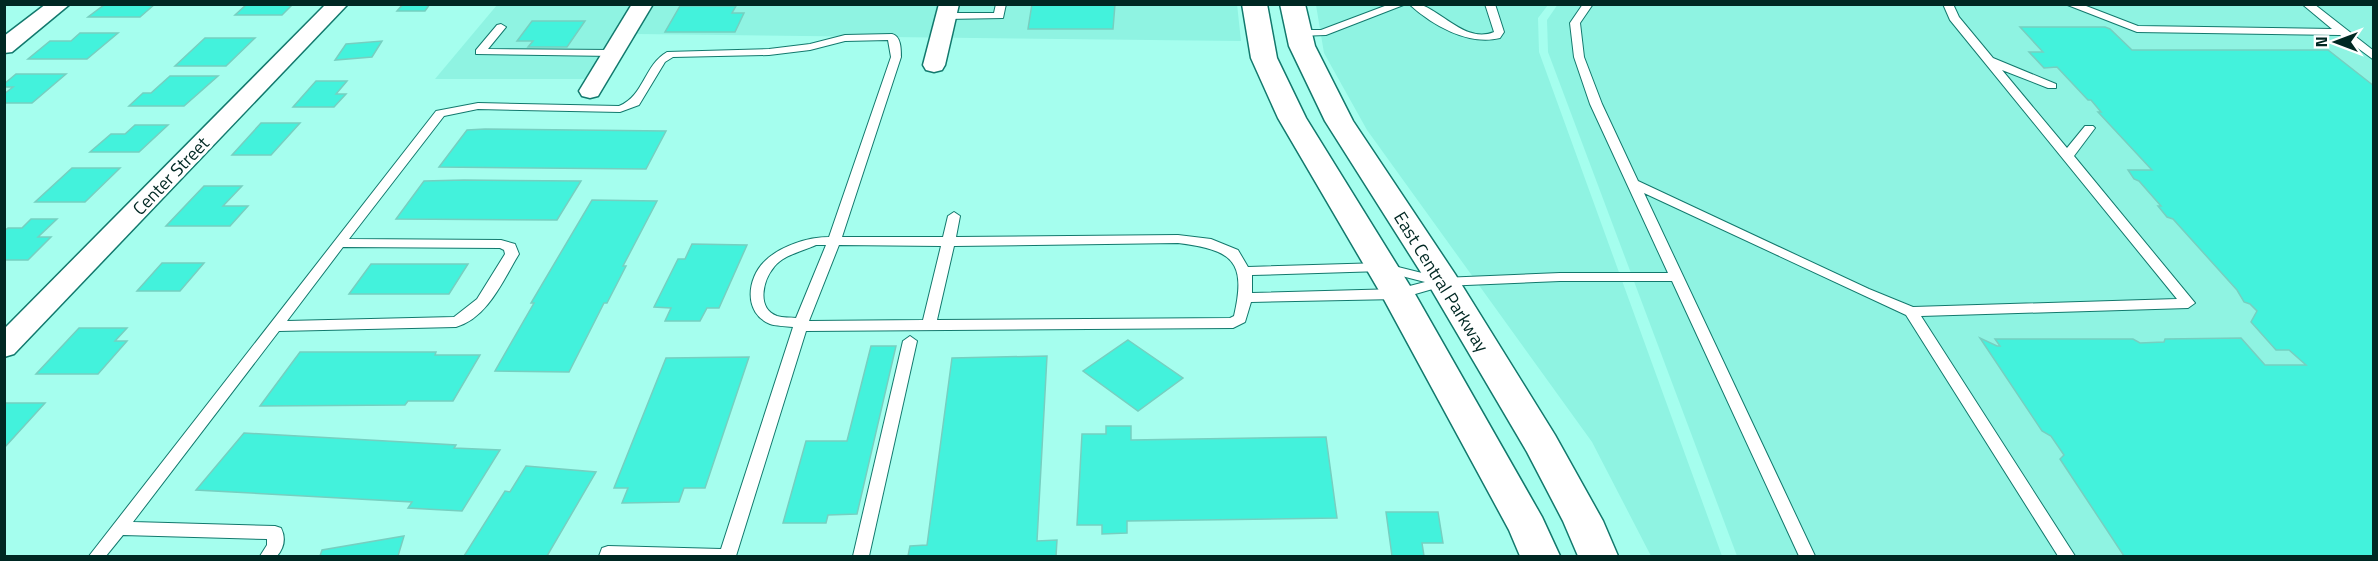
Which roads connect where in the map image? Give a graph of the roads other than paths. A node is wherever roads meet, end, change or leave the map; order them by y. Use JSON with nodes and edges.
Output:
{"nodes":[{"id":1,"x":60,"y":4,"type":"edge"},
{"id":2,"x":338,"y":4,"type":"edge"},
{"id":3,"x":643,"y":4,"type":"edge"},
{"id":4,"x":1001,"y":4,"type":"edge"},
{"id":5,"x":1254,"y":4,"type":"edge"},
{"id":6,"x":1292,"y":4,"type":"edge"},
{"id":7,"x":1401,"y":4,"type":"edge"},
{"id":8,"x":1414,"y":4,"type":"edge"},
{"id":9,"x":1490,"y":4,"type":"edge"},
{"id":10,"x":1588,"y":4,"type":"edge"},
{"id":11,"x":1948,"y":4,"type":"edge"},
{"id":12,"x":2070,"y":4,"type":"edge"},
{"id":13,"x":2307,"y":4,"type":"edge"},
{"id":14,"x":948,"y":10,"type":"edge"},
{"id":15,"x":501,"y":27,"type":"dead end"},
{"id":16,"x":2341,"y":32,"type":"junction"},
{"id":17,"x":1298,"y":33,"type":"junction"},
{"id":18,"x":4,"y":47,"type":"edge"},
{"id":19,"x":613,"y":53,"type":"junction"},
{"id":20,"x":2373,"y":57,"type":"edge"},
{"id":21,"x":1988,"y":60,"type":"junction"},
{"id":22,"x":934,"y":65,"type":"dead end"},
{"id":23,"x":2052,"y":86,"type":"dead end"},
{"id":24,"x":590,"y":91,"type":"dead end"},
{"id":25,"x":2089,"y":128,"type":"dead end"},
{"id":26,"x":2067,"y":157,"type":"junction"},
{"id":27,"x":1631,"y":182,"type":"junction"},
{"id":28,"x":954,"y":216,"type":"dead end"},
{"id":29,"x":834,"y":241,"type":"junction"},
{"id":30,"x":948,"y":241,"type":"junction"},
{"id":31,"x":339,"y":243,"type":"junction"},
{"id":32,"x":1244,"y":271,"type":"junction"},
{"id":33,"x":1676,"y":277,"type":"junction"},
{"id":34,"x":1390,"y":280,"type":"junction"},
{"id":35,"x":1443,"y":282,"type":"junction"},
{"id":36,"x":1245,"y":298,"type":"junction"},
{"id":37,"x":1911,"y":312,"type":"junction"},
{"id":38,"x":801,"y":325,"type":"junction"},
{"id":39,"x":275,"y":326,"type":"junction"},
{"id":40,"x":929,"y":326,"type":"junction"},
{"id":41,"x":910,"y":341,"type":"dead end"},
{"id":42,"x":4,"y":347,"type":"edge"},
{"id":43,"x":119,"y":528,"type":"junction"},
{"id":44,"x":97,"y":556,"type":"edge"},
{"id":45,"x":268,"y":556,"type":"edge"},
{"id":46,"x":607,"y":556,"type":"edge"},
{"id":47,"x":727,"y":556,"type":"edge"},
{"id":48,"x":861,"y":556,"type":"edge"},
{"id":49,"x":1540,"y":556,"type":"edge"},
{"id":50,"x":1598,"y":556,"type":"edge"},
{"id":51,"x":1807,"y":556,"type":"edge"},
{"id":52,"x":2067,"y":556,"type":"edge"}],
"edges":[{"from":1,"to":18,"type":"street"},
{"from":2,"to":42,"type":"street","name":"Center Street"},
{"from":3,"to":19,"type":"street"},
{"from":4,"to":14,"type":"lane"},
{"from":5,"to":34,"type":"main road"},
{"from":6,"to":17,"type":"main road","name":"East Central Parkway"},
{"from":7,"to":17,"type":"lane"},
{"from":8,"to":9,"type":"lane"},
{"from":10,"to":27,"type":"lane"},
{"from":11,"to":21,"type":"lane"},
{"from":12,"to":16,"type":"lane"},
{"from":13,"to":16,"type":"lane"},
{"from":14,"to":22,"type":"street"},
{"from":15,"to":19,"type":"lane"},
{"from":16,"to":20,"type":"lane"},
{"from":17,"to":35,"type":"main road","name":"East Central Parkway"},
{"from":19,"to":24,"type":"street"},
{"from":21,"to":23,"type":"lane"},
{"from":21,"to":26,"type":"lane"},
{"from":25,"to":26,"type":"lane"},
{"from":26,"to":37,"type":"lane"},
{"from":27,"to":33,"type":"lane"},
{"from":27,"to":37,"type":"lane"},
{"from":28,"to":30,"type":"lane"},
{"from":29,"to":30,"type":"lane"},
{"from":29,"to":31,"type":"lane"},
{"from":29,"to":38,"type":"lane"},
{"from":29,"to":38,"type":"lane"},
{"from":30,"to":32,"type":"lane"},
{"from":30,"to":40,"type":"lane"},
{"from":31,"to":39,"type":"lane"},
{"from":31,"to":39,"type":"lane"},
{"from":32,"to":34,"type":"lane"},
{"from":32,"to":36,"type":"lane"},
{"from":33,"to":35,"type":"lane"},
{"from":33,"to":51,"type":"lane"},
{"from":34,"to":35,"type":"lane"},
{"from":34,"to":35,"type":"lane"},
{"from":34,"to":36,"type":"lane"},
{"from":34,"to":49,"type":"main road"},
{"from":35,"to":50,"type":"main road","name":"East Central Parkway"},
{"from":36,"to":40,"type":"lane"},
{"from":37,"to":52,"type":"lane"},
{"from":38,"to":40,"type":"lane"},
{"from":38,"to":47,"type":"lane"},
{"from":39,"to":43,"type":"lane"},
{"from":41,"to":48,"type":"lane"},
{"from":43,"to":44,"type":"lane"},
{"from":43,"to":45,"type":"lane"},
{"from":46,"to":47,"type":"lane"}]}
